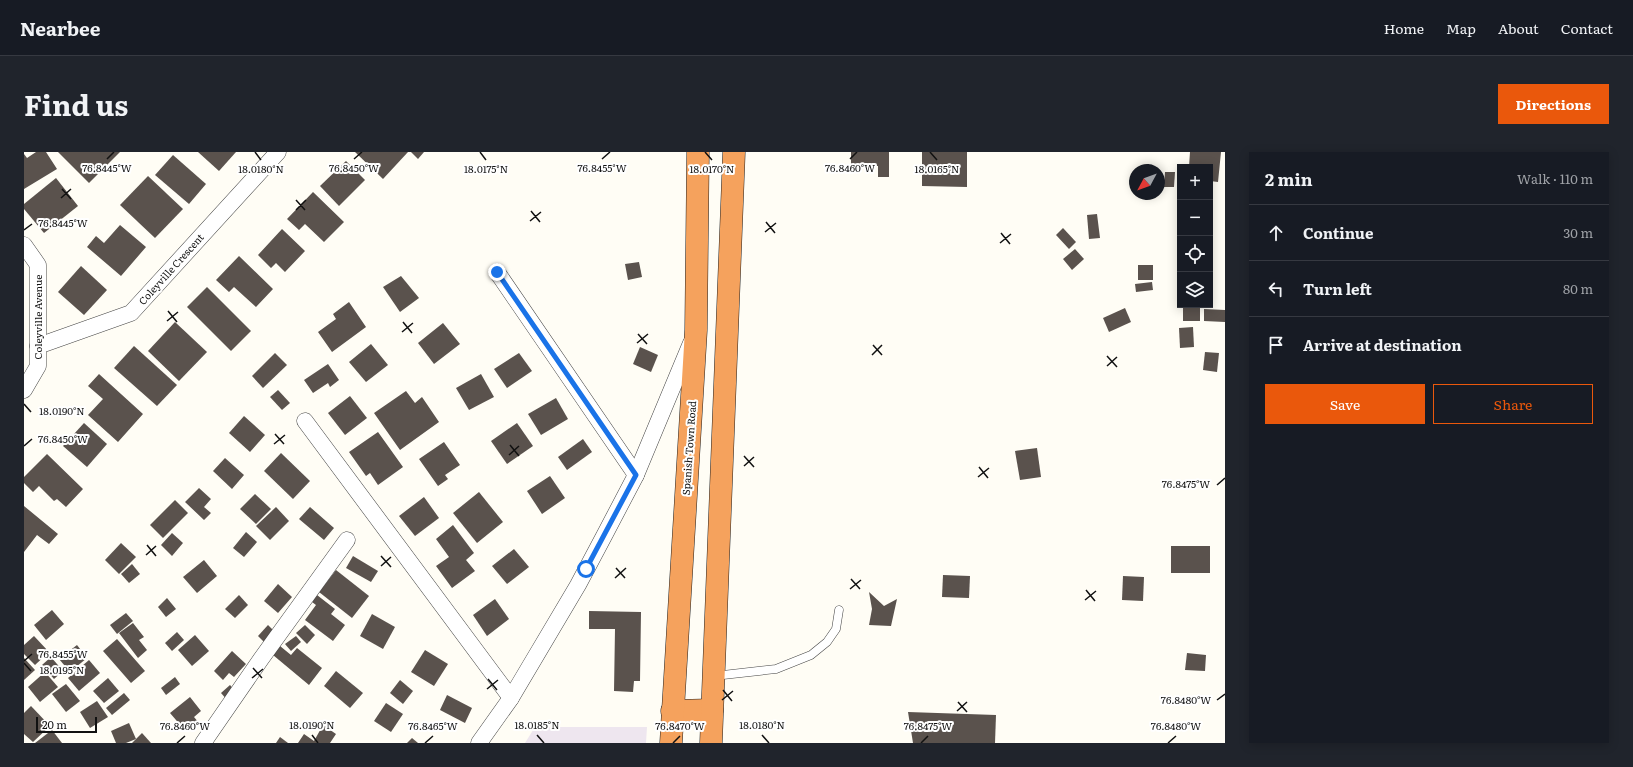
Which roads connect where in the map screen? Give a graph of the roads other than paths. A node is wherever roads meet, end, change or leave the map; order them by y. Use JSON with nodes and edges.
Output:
{"nodes":[{"id":1,"x":278,"y":152,"type":"edge"},
{"id":2,"x":698,"y":152,"type":"edge"},
{"id":3,"x":734,"y":152,"type":"edge"},
{"id":4,"x":24,"y":245,"type":"edge"},
{"id":5,"x":497,"y":272,"type":"dead end"},
{"id":6,"x":696,"y":330,"type":"junction"},
{"id":7,"x":38,"y":346,"type":"junction"},
{"id":8,"x":24,"y":390,"type":"edge"},
{"id":9,"x":305,"y":421,"type":"dead end"},
{"id":10,"x":636,"y":475,"type":"junction"},
{"id":11,"x":347,"y":540,"type":"dead end"},
{"id":12,"x":838,"y":610,"type":"dead end"},
{"id":13,"x":713,"y":676,"type":"junction"},
{"id":14,"x":511,"y":698,"type":"junction"},
{"id":15,"x":712,"y":710,"type":"junction"},
{"id":16,"x":672,"y":711,"type":"junction"},
{"id":17,"x":203,"y":743,"type":"edge"},
{"id":18,"x":479,"y":743,"type":"edge"},
{"id":19,"x":671,"y":743,"type":"edge"},
{"id":20,"x":711,"y":743,"type":"edge"}],
"edges":[{"from":1,"to":7,"type":"street","name":"Coleyville Crescent"},
{"from":2,"to":6,"type":"highway","name":"Spanish Town Road"},
{"from":3,"to":13,"type":"highway"},
{"from":4,"to":7,"type":"street","name":"Coleyville Avenue"},
{"from":5,"to":10,"type":"street"},
{"from":6,"to":10,"type":"street"},
{"from":6,"to":16,"type":"highway","name":"Spanish Town Road"},
{"from":7,"to":8,"type":"street","name":"Coleyville Avenue"},
{"from":9,"to":14,"type":"street"},
{"from":10,"to":14,"type":"street"},
{"from":11,"to":17,"type":"street"},
{"from":12,"to":13,"type":"lane"},
{"from":13,"to":15,"type":"highway"},
{"from":14,"to":18,"type":"street"},
{"from":15,"to":16,"type":"highway"},
{"from":15,"to":20,"type":"highway"},
{"from":16,"to":19,"type":"highway","name":"Spanish Town Road"}]}
